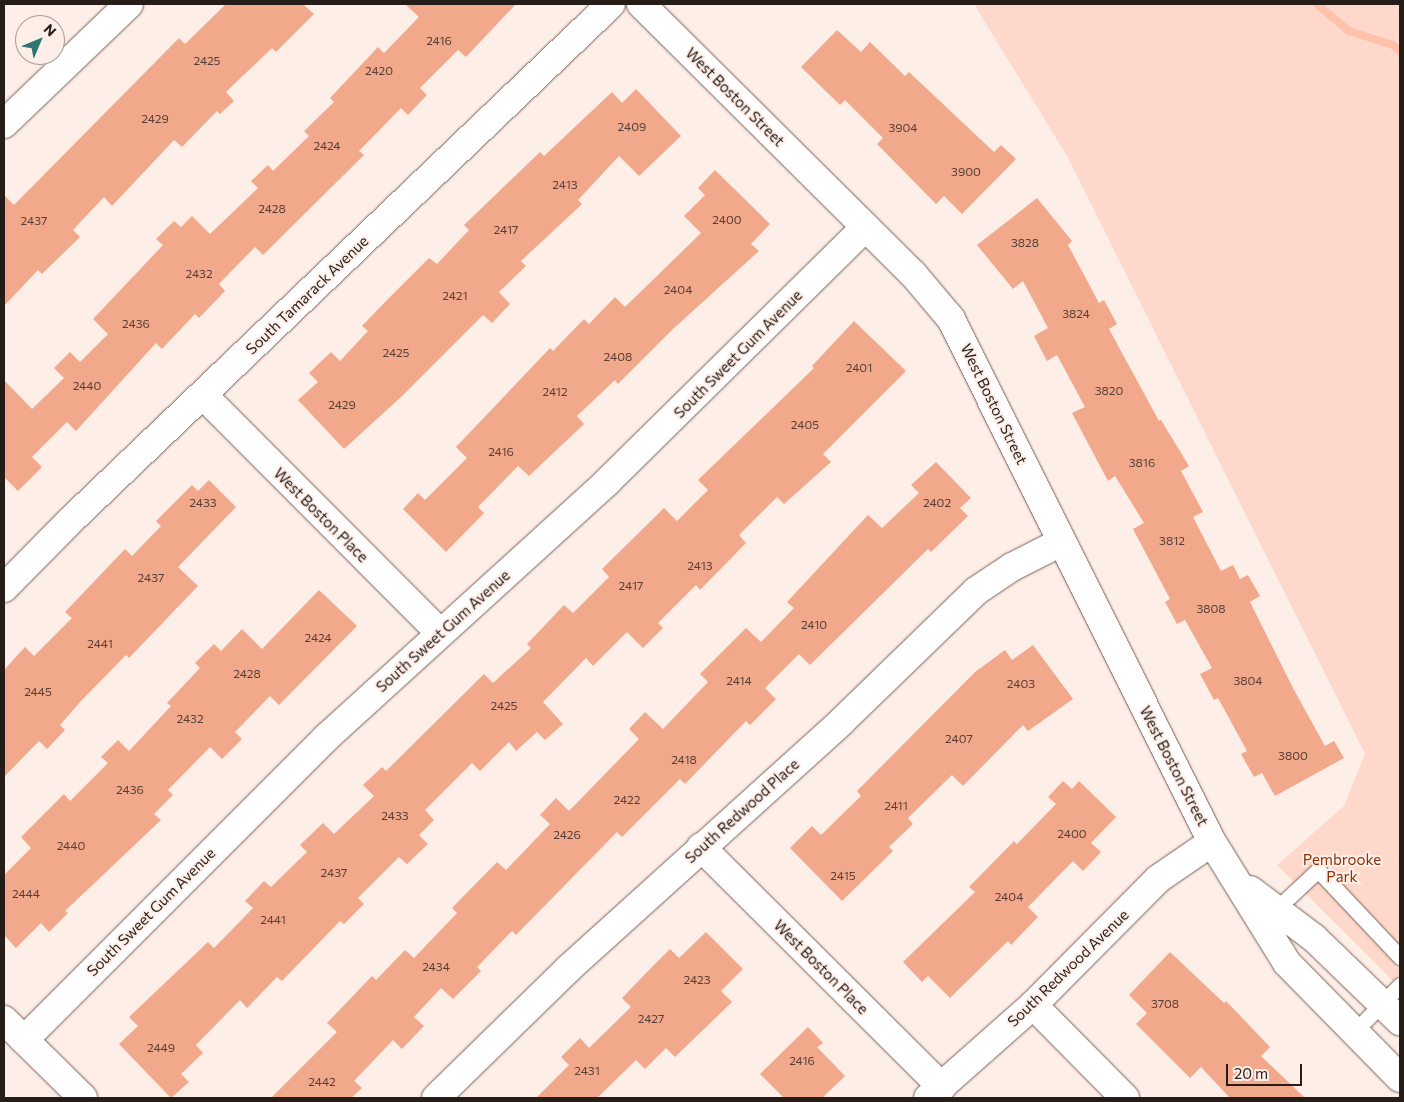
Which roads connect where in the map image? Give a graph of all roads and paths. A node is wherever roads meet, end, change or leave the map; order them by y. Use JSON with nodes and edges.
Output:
{"nodes":[{"id":1,"x":129,"y":4,"type":"edge"},
{"id":2,"x":611,"y":4,"type":"edge"},
{"id":3,"x":641,"y":4,"type":"edge"},
{"id":4,"x":4,"y":124,"type":"edge"},
{"id":5,"x":866,"y":227,"type":"junction"},
{"id":6,"x":203,"y":395,"type":"junction"},
{"id":7,"x":1061,"y":542,"type":"junction"},
{"id":8,"x":4,"y":588,"type":"edge"},
{"id":9,"x":440,"y":633,"type":"junction"},
{"id":10,"x":1212,"y":842,"type":"junction"},
{"id":11,"x":701,"y":847,"type":"junction"},
{"id":12,"x":1269,"y":915,"type":"junction"},
{"id":13,"x":1400,"y":957,"type":"edge"},
{"id":14,"x":1394,"y":1003,"type":"edge"},
{"id":15,"x":1033,"y":1005,"type":"junction"},
{"id":16,"x":4,"y":1020,"type":"edge"},
{"id":17,"x":1354,"y":1032,"type":"junction"},
{"id":18,"x":24,"y":1040,"type":"junction"},
{"id":19,"x":1400,"y":1078,"type":"edge"},
{"id":20,"x":935,"y":1092,"type":"edge"},
{"id":21,"x":83,"y":1098,"type":"edge"},
{"id":22,"x":436,"y":1098,"type":"edge"},
{"id":23,"x":1125,"y":1098,"type":"edge"}],
"edges":[{"from":1,"to":4,"type":"street"},
{"from":2,"to":6,"type":"street","name":"South Tamarack Avenue"},
{"from":3,"to":5,"type":"street","name":"West Boston Street"},
{"from":5,"to":7,"type":"street","name":"West Boston Street"},
{"from":5,"to":9,"type":"street","name":"South Sweet Gum Avenue"},
{"from":6,"to":8,"type":"street","name":"South Tamarack Avenue"},
{"from":6,"to":9,"type":"street","name":"West Boston Place"},
{"from":7,"to":10,"type":"street","name":"West Boston Street"},
{"from":7,"to":11,"type":"street","name":"South Redwood Place"},
{"from":9,"to":18,"type":"street","name":"South Sweet Gum Avenue"},
{"from":10,"to":12,"type":"street","name":"West Boston Street"},
{"from":10,"to":15,"type":"street","name":"South Redwood Avenue"},
{"from":11,"to":20,"type":"street","name":"West Boston Place"},
{"from":11,"to":22,"type":"street","name":"South Redwood Place"},
{"from":12,"to":13,"type":"lane"},
{"from":12,"to":14,"type":"street","name":"West Boston Street"},
{"from":12,"to":17,"type":"street","name":"West Boston Street"},
{"from":14,"to":17,"type":"lane"},
{"from":15,"to":20,"type":"street","name":"South Redwood Avenue"},
{"from":15,"to":23,"type":"street"},
{"from":16,"to":18,"type":"street"},
{"from":17,"to":19,"type":"street","name":"West Boston Street"},
{"from":18,"to":21,"type":"street"}]}
